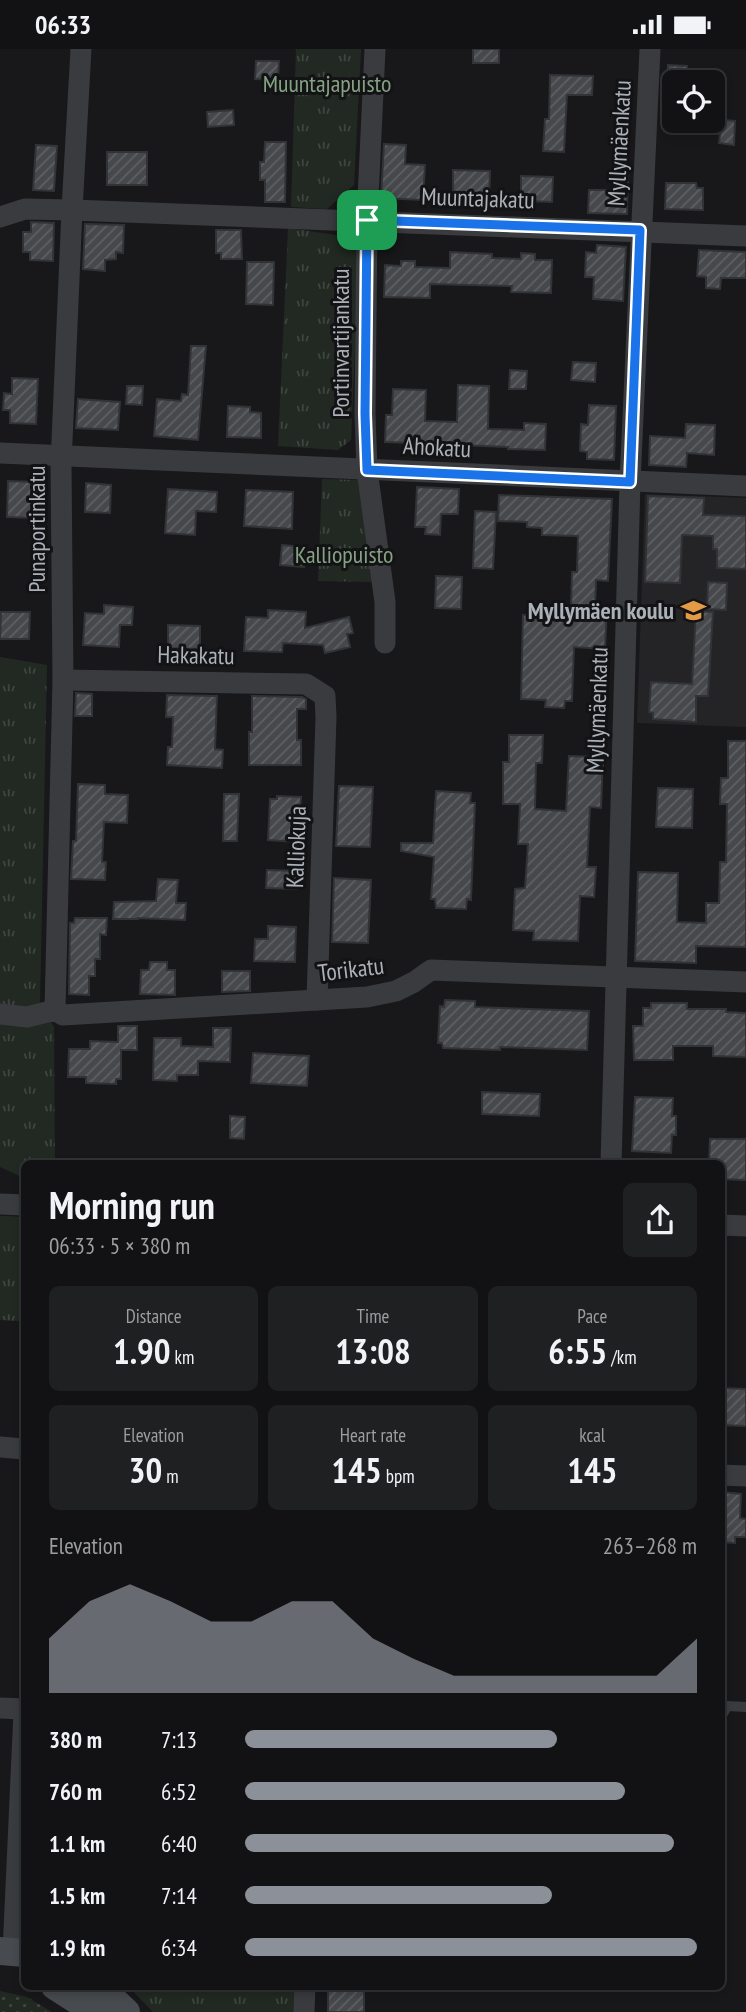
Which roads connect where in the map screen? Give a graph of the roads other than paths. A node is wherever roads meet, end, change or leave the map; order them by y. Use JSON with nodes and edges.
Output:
{"nodes":[{"id":1,"x":81,"y":49,"type":"edge"},
{"id":2,"x":375,"y":49,"type":"edge"},
{"id":3,"x":650,"y":49,"type":"edge"},
{"id":4,"x":72,"y":210,"type":"junction"},
{"id":5,"x":0,"y":217,"type":"edge"},
{"id":6,"x":367,"y":220,"type":"junction"},
{"id":7,"x":640,"y":230,"type":"junction"},
{"id":8,"x":746,"y":236,"type":"edge"},
{"id":9,"x":0,"y":453,"type":"edge"},
{"id":10,"x":62,"y":457,"type":"junction"},
{"id":11,"x":367,"y":470,"type":"junction"},
{"id":12,"x":630,"y":482,"type":"junction"},
{"id":13,"x":746,"y":486,"type":"edge"},
{"id":14,"x":385,"y":643,"type":"dead end"},
{"id":15,"x":63,"y":680,"type":"junction"},
{"id":16,"x":325,"y":696,"type":"joint"},
{"id":17,"x":615,"y":976,"type":"junction"},
{"id":18,"x":746,"y":982,"type":"edge"},
{"id":19,"x":317,"y":1000,"type":"junction"},
{"id":20,"x":55,"y":1010,"type":"junction"},
{"id":21,"x":0,"y":1014,"type":"edge"},
{"id":22,"x":611,"y":1160,"type":"edge"},
{"id":23,"x":0,"y":1204,"type":"edge"},
{"id":24,"x":21,"y":1205,"type":"edge"},
{"id":25,"x":725,"y":1225,"type":"edge"},
{"id":26,"x":746,"y":1226,"type":"edge"},
{"id":27,"x":0,"y":1447,"type":"edge"},
{"id":28,"x":21,"y":1449,"type":"edge"},
{"id":29,"x":725,"y":1475,"type":"edge"},
{"id":30,"x":746,"y":1476,"type":"edge"},
{"id":31,"x":746,"y":1707,"type":"edge"},
{"id":32,"x":0,"y":1708,"type":"edge"},
{"id":33,"x":725,"y":1710,"type":"edge"},
{"id":34,"x":21,"y":1711,"type":"edge"},
{"id":35,"x":21,"y":1802,"type":"edge"},
{"id":36,"x":16,"y":1955,"type":"edge"},
{"id":37,"x":61,"y":1990,"type":"edge"},
{"id":38,"x":102,"y":1990,"type":"edge"},
{"id":39,"x":305,"y":1990,"type":"edge"},
{"id":40,"x":91,"y":2012,"type":"edge"},
{"id":41,"x":126,"y":2012,"type":"edge"},
{"id":42,"x":304,"y":2012,"type":"edge"}],
"edges":[{"from":1,"to":4,"type":"street","name":"Punaportinkatu"},
{"from":2,"to":6,"type":"street","name":"Portinvartijankatu"},
{"from":3,"to":7,"type":"street","name":"Myllymäenkatu"},
{"from":4,"to":5,"type":"street","name":"Muuntajakatu"},
{"from":4,"to":6,"type":"street","name":"Muuntajakatu"},
{"from":4,"to":10,"type":"street","name":"Punaportinkatu"},
{"from":6,"to":7,"type":"street","name":"Muuntajakatu"},
{"from":6,"to":11,"type":"street","name":"Portinvartijankatu"},
{"from":7,"to":8,"type":"street","name":"Muuntajakatu"},
{"from":7,"to":12,"type":"street","name":"Myllymäenkatu"},
{"from":9,"to":10,"type":"street","name":"Ahokatu"},
{"from":10,"to":11,"type":"street","name":"Ahokatu"},
{"from":10,"to":15,"type":"street","name":"Punaportinkatu"},
{"from":11,"to":12,"type":"street","name":"Ahokatu"},
{"from":11,"to":14,"type":"street","name":"Portinvartijankatu"},
{"from":12,"to":13,"type":"street","name":"Ahokatu"},
{"from":12,"to":17,"type":"street","name":"Myllymäenkatu"},
{"from":15,"to":16,"type":"street","name":"Hakakatu"},
{"from":15,"to":20,"type":"street","name":"Punaportinkatu"},
{"from":16,"to":19,"type":"street","name":"Kalliokuja"},
{"from":17,"to":18,"type":"street","name":"Torikatu"},
{"from":17,"to":19,"type":"street","name":"Torikatu"},
{"from":17,"to":22,"type":"street","name":"Myllymäenkatu"},
{"from":19,"to":20,"type":"street","name":"Torikatu"},
{"from":20,"to":21,"type":"street","name":"Torikatu"},
{"from":23,"to":24,"type":"street"},
{"from":25,"to":26,"type":"street"},
{"from":27,"to":28,"type":"street"},
{"from":29,"to":30,"type":"street"},
{"from":31,"to":33,"type":"lane"},
{"from":32,"to":34,"type":"street"},
{"from":35,"to":36,"type":"street"},
{"from":37,"to":40,"type":"main road"},
{"from":38,"to":41,"type":"main road"},
{"from":39,"to":42,"type":"street"}]}
